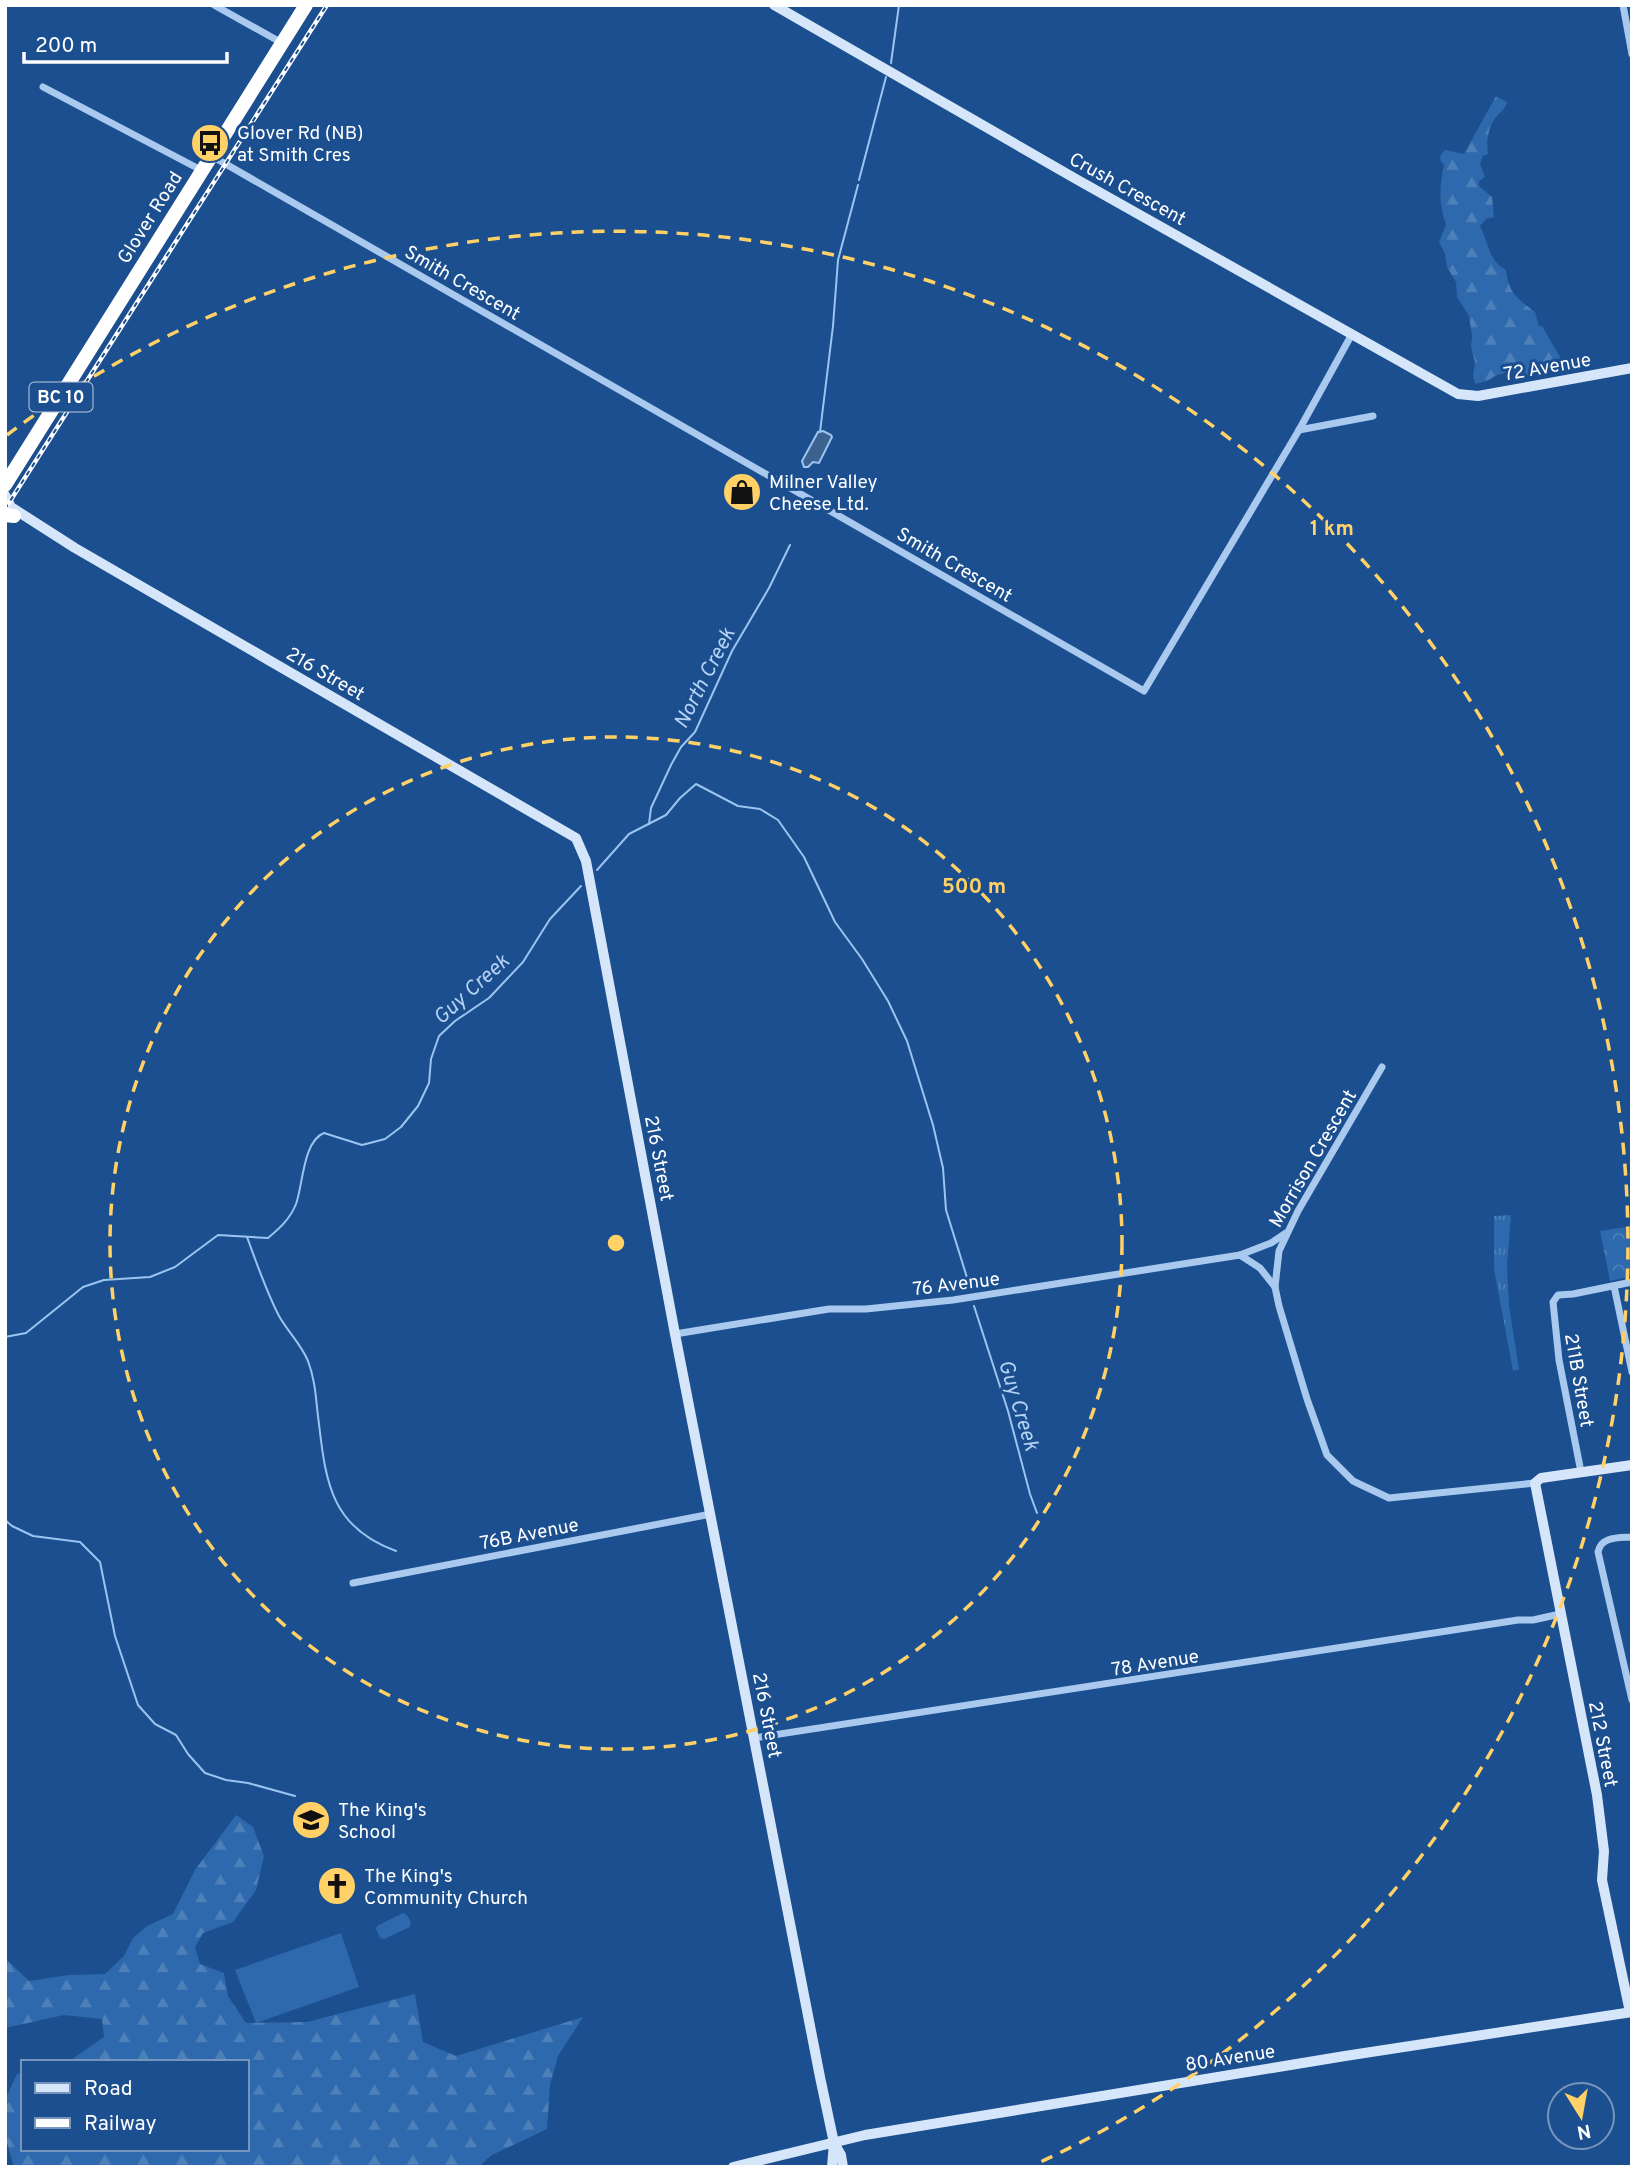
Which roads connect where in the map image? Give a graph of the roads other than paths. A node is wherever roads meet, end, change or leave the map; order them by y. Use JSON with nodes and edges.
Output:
{"nodes":[{"id":1,"x":214,"y":5,"type":"edge"},
{"id":2,"x":306,"y":5,"type":"edge"},
{"id":3,"x":774,"y":5,"type":"edge"},
{"id":4,"x":1623,"y":5,"type":"edge"},
{"id":5,"x":282,"y":43,"type":"junction"},
{"id":6,"x":1632,"y":54,"type":"edge"},
{"id":7,"x":43,"y":87,"type":"dead end"},
{"id":8,"x":210,"y":155,"type":"junction"},
{"id":9,"x":201,"y":170,"type":"junction"},
{"id":10,"x":115,"y":307,"type":"junction"},
{"id":11,"x":1352,"y":334,"type":"junction"},
{"id":12,"x":1632,"y":368,"type":"edge"},
{"id":13,"x":1468,"y":397,"type":"joint"},
{"id":14,"x":1373,"y":416,"type":"dead end"},
{"id":15,"x":1298,"y":430,"type":"junction"},
{"id":16,"x":5,"y":472,"type":"edge"},
{"id":17,"x":5,"y":485,"type":"edge"},
{"id":18,"x":5,"y":495,"type":"edge"},
{"id":19,"x":8,"y":514,"type":"edge"},
{"id":20,"x":75,"y":548,"type":"junction"},
{"id":21,"x":1382,"y":1067,"type":"dead end"},
{"id":22,"x":1287,"y":1233,"type":"junction"},
{"id":23,"x":1240,"y":1255,"type":"junction"},
{"id":24,"x":1632,"y":1282,"type":"edge"},
{"id":25,"x":1614,"y":1286,"type":"junction"},
{"id":26,"x":1275,"y":1287,"type":"junction"},
{"id":27,"x":675,"y":1334,"type":"junction"},
{"id":28,"x":1632,"y":1372,"type":"edge"},
{"id":29,"x":1632,"y":1465,"type":"edge"},
{"id":30,"x":1581,"y":1472,"type":"junction"},
{"id":31,"x":1535,"y":1483,"type":"junction"},
{"id":32,"x":711,"y":1514,"type":"junction"},
{"id":33,"x":1632,"y":1536,"type":"edge"},
{"id":34,"x":353,"y":1583,"type":"dead end"},
{"id":35,"x":1560,"y":1614,"type":"junction"},
{"id":36,"x":1632,"y":1700,"type":"edge"},
{"id":37,"x":754,"y":1738,"type":"junction"},
{"id":38,"x":1631,"y":2012,"type":"edge"},
{"id":39,"x":834,"y":2143,"type":"junction"},
{"id":40,"x":733,"y":2167,"type":"edge"},
{"id":41,"x":832,"y":2167,"type":"edge"},
{"id":42,"x":844,"y":2167,"type":"edge"}],
"edges":[{"from":1,"to":5,"type":"street"},
{"from":2,"to":5,"type":"highway","name":"Glover Road","number":"BC 10"},
{"from":3,"to":11,"type":"main road","name":"Crush Crescent"},
{"from":4,"to":6,"type":"street"},
{"from":5,"to":8,"type":"highway","name":"Glover Road","number":"BC 10"},
{"from":7,"to":9,"type":"street"},
{"from":8,"to":9,"type":"highway","name":"Glover Road","number":"BC 10"},
{"from":8,"to":15,"type":"street","name":"Smith Crescent"},
{"from":9,"to":10,"type":"highway","name":"Glover Road","number":"BC 10"},
{"from":10,"to":16,"type":"highway","name":"Glover Road","number":"BC 10"},
{"from":10,"to":17,"type":"highway","name":"Glover Road","number":"BC 10"},
{"from":11,"to":13,"type":"main road","name":"Crush Crescent"},
{"from":11,"to":15,"type":"street","name":"Smith Crescent"},
{"from":12,"to":13,"type":"main road","name":"72 Avenue"},
{"from":14,"to":15,"type":"street"},
{"from":18,"to":20,"type":"main road","name":"216 Street"},
{"from":19,"to":20,"type":"main road"},
{"from":20,"to":27,"type":"main road","name":"216 Street"},
{"from":21,"to":22,"type":"street","name":"Morrison Crescent"},
{"from":22,"to":23,"type":"street","name":"76 Avenue"},
{"from":22,"to":26,"type":"street","name":"Morrison Crescent"},
{"from":23,"to":26,"type":"street"},
{"from":23,"to":27,"type":"street","name":"76 Avenue"},
{"from":24,"to":25,"type":"street"},
{"from":25,"to":28,"type":"street"},
{"from":25,"to":30,"type":"street","name":"211B Street"},
{"from":26,"to":31,"type":"street","name":"Morrison Crescent"},
{"from":27,"to":32,"type":"main road","name":"216 Street"},
{"from":29,"to":30,"type":"main road"},
{"from":30,"to":31,"type":"main road"},
{"from":31,"to":35,"type":"main road","name":"212 Street"},
{"from":32,"to":34,"type":"street","name":"76B Avenue"},
{"from":32,"to":37,"type":"main road","name":"216 Street"},
{"from":33,"to":36,"type":"street"},
{"from":35,"to":37,"type":"street","name":"78 Avenue"},
{"from":35,"to":38,"type":"main road","name":"212 Street"},
{"from":37,"to":39,"type":"main road","name":"216 Street"},
{"from":38,"to":39,"type":"main road","name":"80 Avenue"},
{"from":39,"to":40,"type":"main road","name":"80 Avenue"},
{"from":39,"to":41,"type":"main road","name":"216 Street"},
{"from":39,"to":42,"type":"main road","name":"216 Street"}]}
